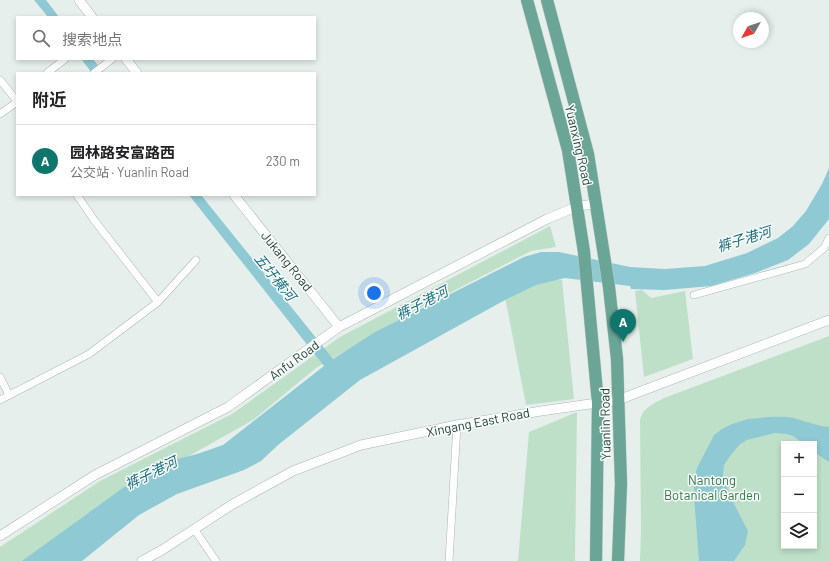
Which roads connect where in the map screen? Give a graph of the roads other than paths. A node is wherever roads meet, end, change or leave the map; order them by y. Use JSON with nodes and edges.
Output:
{"nodes":[{"id":1,"x":79,"y":0,"type":"edge"},
{"id":2,"x":527,"y":0,"type":"edge"},
{"id":3,"x":546,"y":0,"type":"edge"},
{"id":4,"x":91,"y":16,"type":"edge"},
{"id":5,"x":64,"y":60,"type":"edge"},
{"id":6,"x":111,"y":60,"type":"edge"},
{"id":7,"x":127,"y":60,"type":"edge"},
{"id":8,"x":48,"y":72,"type":"edge"},
{"id":9,"x":95,"y":72,"type":"edge"},
{"id":10,"x":136,"y":72,"type":"edge"},
{"id":11,"x":0,"y":80,"type":"edge"},
{"id":12,"x":16,"y":99,"type":"edge"},
{"id":13,"x":0,"y":114,"type":"edge"},
{"id":14,"x":79,"y":196,"type":"edge"},
{"id":15,"x":235,"y":196,"type":"edge"},
{"id":16,"x":596,"y":204,"type":"junction"},
{"id":17,"x":578,"y":206,"type":"junction"},
{"id":18,"x":829,"y":238,"type":"edge"},
{"id":19,"x":196,"y":260,"type":"dead end"},
{"id":20,"x":609,"y":287,"type":"joint"},
{"id":21,"x":694,"y":295,"type":"dead end"},
{"id":22,"x":589,"y":299,"type":"joint"},
{"id":23,"x":158,"y":302,"type":"junction"},
{"id":24,"x":829,"y":320,"type":"edge"},
{"id":25,"x":339,"y":327,"type":"junction"},
{"id":26,"x":0,"y":377,"type":"edge"},
{"id":27,"x":9,"y":395,"type":"junction"},
{"id":28,"x":0,"y":400,"type":"edge"},
{"id":29,"x":618,"y":400,"type":"junction"},
{"id":30,"x":598,"y":403,"type":"junction"},
{"id":31,"x":457,"y":426,"type":"junction"},
{"id":32,"x":194,"y":529,"type":"junction"},
{"id":33,"x":0,"y":536,"type":"edge"},
{"id":34,"x":142,"y":561,"type":"edge"},
{"id":35,"x":216,"y":561,"type":"edge"},
{"id":36,"x":449,"y":561,"type":"edge"},
{"id":37,"x":596,"y":561,"type":"edge"},
{"id":38,"x":618,"y":561,"type":"edge"}],
"edges":[{"from":1,"to":4,"type":"street"},
{"from":2,"to":17,"type":"main road","name":"Yuanxing Road"},
{"from":3,"to":16,"type":"main road","name":"Yuanxing Road"},
{"from":5,"to":8,"type":"street"},
{"from":6,"to":9,"type":"street"},
{"from":7,"to":10,"type":"street"},
{"from":11,"to":12,"type":"street"},
{"from":12,"to":13,"type":"street"},
{"from":14,"to":23,"type":"street"},
{"from":15,"to":25,"type":"street","name":"Jukang Road"},
{"from":16,"to":17,"type":"street","name":"Anfu Road"},
{"from":16,"to":20,"type":"main road","name":"Yuanxing Road"},
{"from":17,"to":22,"type":"main road","name":"Yuanxing Road"},
{"from":17,"to":25,"type":"street","name":"Anfu Road"},
{"from":18,"to":21,"type":"street"},
{"from":19,"to":23,"type":"street"},
{"from":20,"to":29,"type":"main road","name":"Yuanlin Road"},
{"from":22,"to":30,"type":"main road","name":"Yuanlin Road"},
{"from":23,"to":27,"type":"street"},
{"from":24,"to":29,"type":"street","name":"Xingang East Road"},
{"from":25,"to":33,"type":"street","name":"Anfu Road"},
{"from":26,"to":27,"type":"street"},
{"from":27,"to":28,"type":"street"},
{"from":29,"to":30,"type":"street","name":"Xingang East Road"},
{"from":29,"to":38,"type":"main road","name":"Yuanlin Road"},
{"from":30,"to":31,"type":"street","name":"Xingang East Road"},
{"from":30,"to":37,"type":"main road","name":"Yuanlin Road"},
{"from":31,"to":32,"type":"street","name":"Xingang East Road"},
{"from":31,"to":36,"type":"street"},
{"from":32,"to":34,"type":"street","name":"Xingang East Road"},
{"from":32,"to":35,"type":"street"}]}
